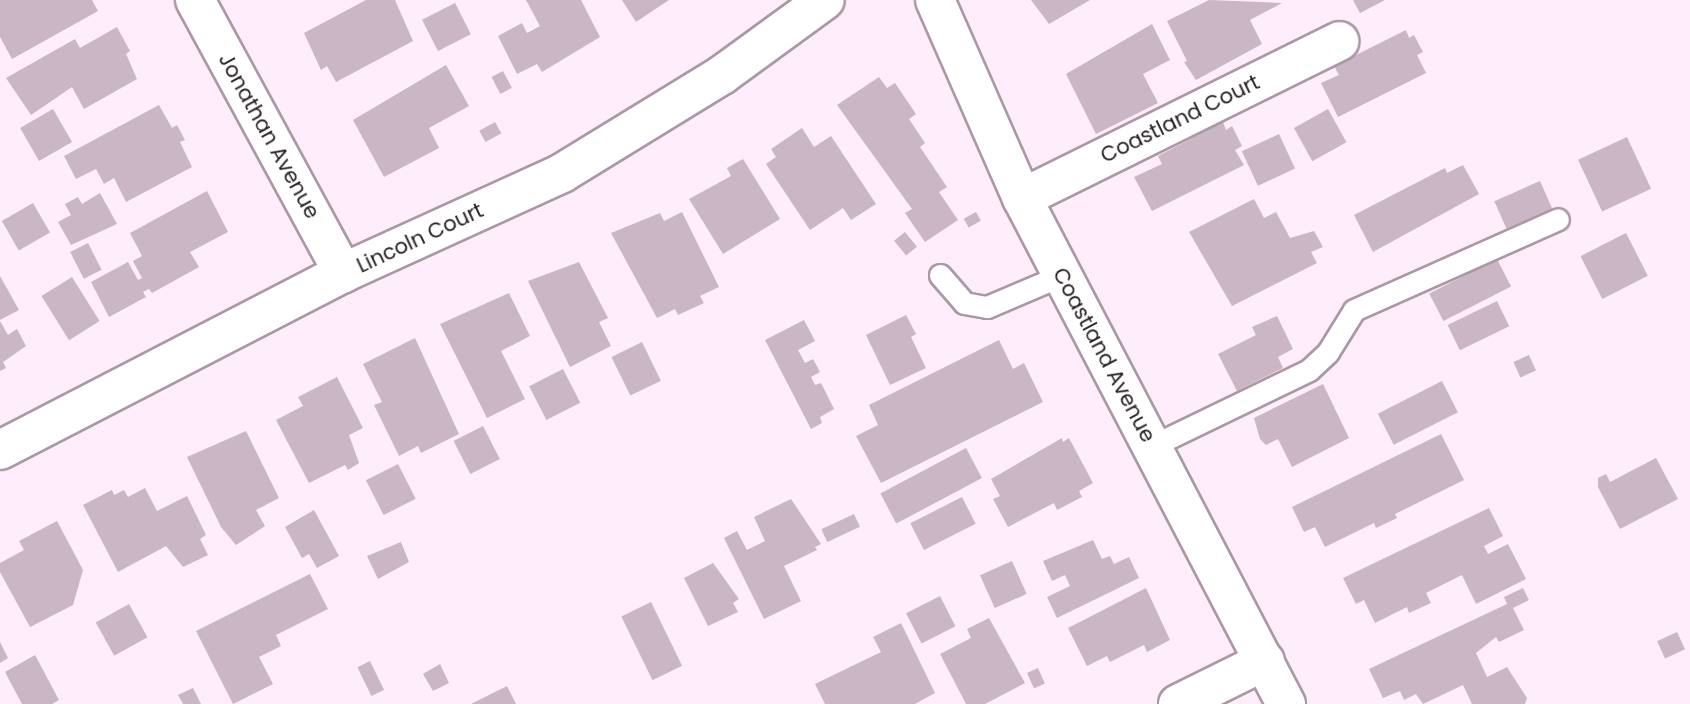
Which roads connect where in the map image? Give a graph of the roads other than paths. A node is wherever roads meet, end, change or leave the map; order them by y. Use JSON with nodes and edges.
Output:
{"nodes":[{"id":1,"x":195,"y":0,"type":"edge"},
{"id":2,"x":825,"y":0,"type":"edge"},
{"id":3,"x":935,"y":0,"type":"edge"},
{"id":4,"x":1339,"y":41,"type":"dead end"},
{"id":5,"x":1022,"y":198,"type":"junction"},
{"id":6,"x":1558,"y":219,"type":"dead end"},
{"id":7,"x":343,"y":273,"type":"junction"},
{"id":8,"x":940,"y":275,"type":"dead end"},
{"id":9,"x":1062,"y":275,"type":"junction"},
{"id":10,"x":1152,"y":446,"type":"junction"},
{"id":11,"x":0,"y":450,"type":"edge"},
{"id":12,"x":1265,"y":661,"type":"junction"},
{"id":13,"x":1178,"y":704,"type":"edge"},
{"id":14,"x":1286,"y":704,"type":"edge"}],
"edges":[{"from":1,"to":7,"type":"street","name":"Jonathan Avenue"},
{"from":2,"to":7,"type":"street","name":"Lincoln Court"},
{"from":3,"to":5,"type":"street","name":"Coastland Avenue"},
{"from":4,"to":5,"type":"street","name":"Coastland Court"},
{"from":5,"to":9,"type":"street","name":"Coastland Avenue"},
{"from":6,"to":10,"type":"lane"},
{"from":7,"to":11,"type":"street","name":"Lincoln Court"},
{"from":8,"to":9,"type":"lane"},
{"from":9,"to":10,"type":"street","name":"Coastland Avenue"},
{"from":10,"to":12,"type":"street","name":"Coastland Avenue"},
{"from":12,"to":13,"type":"street"},
{"from":12,"to":14,"type":"street","name":"Coastland Avenue"}]}
